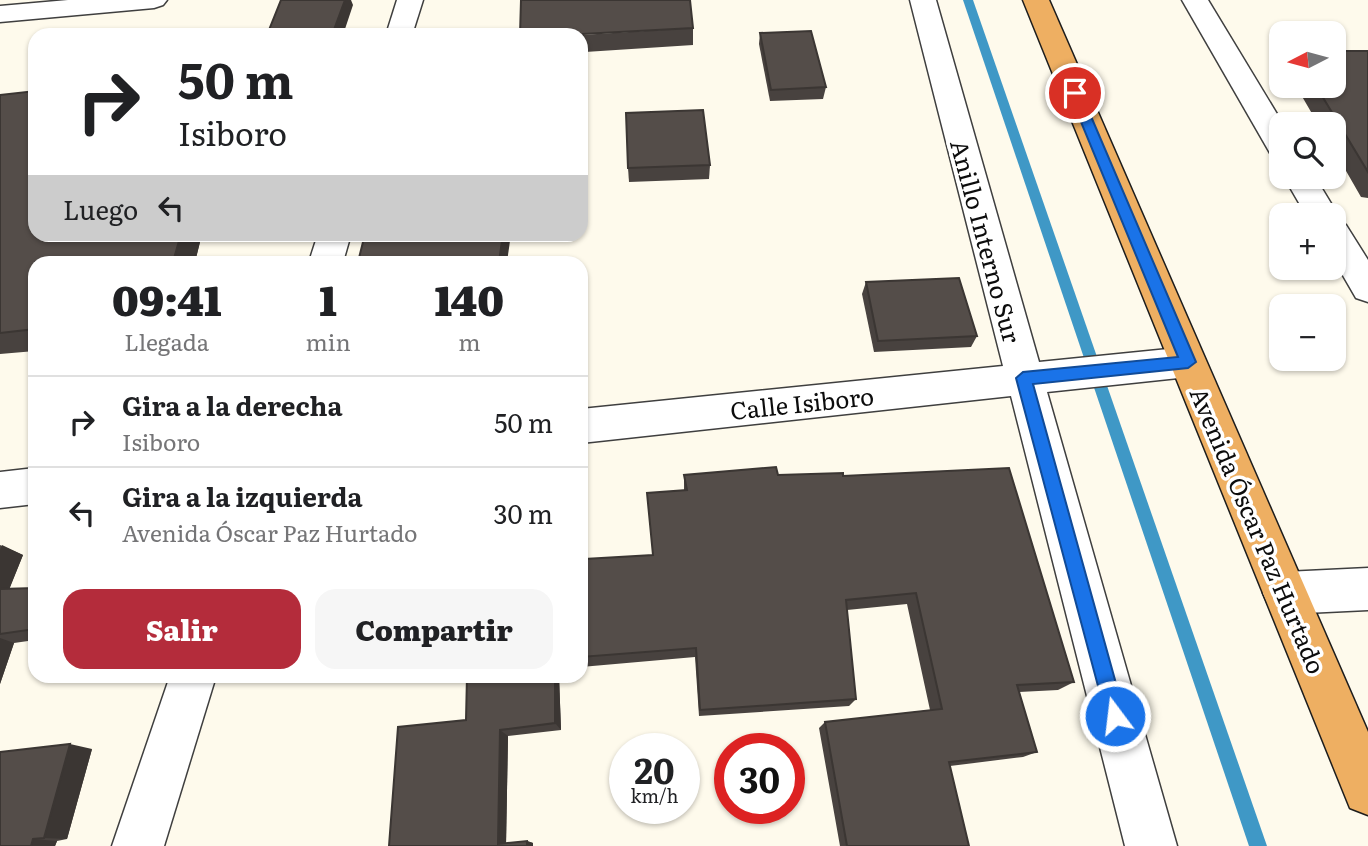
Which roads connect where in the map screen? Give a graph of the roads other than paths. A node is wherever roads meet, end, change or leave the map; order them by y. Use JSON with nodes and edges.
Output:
{"nodes":[{"id":1,"x":154,"y":0,"type":"edge"},
{"id":2,"x":410,"y":0,"type":"edge"},
{"id":3,"x":923,"y":0,"type":"edge"},
{"id":4,"x":1036,"y":0,"type":"edge"},
{"id":5,"x":1195,"y":0,"type":"edge"},
{"id":6,"x":0,"y":14,"type":"edge"},
{"id":7,"x":401,"y":28,"type":"edge"},
{"id":8,"x":1269,"y":126,"type":"edge"},
{"id":9,"x":1346,"y":253,"type":"edge"},
{"id":10,"x":1368,"y":289,"type":"edge"},
{"id":11,"x":1188,"y":362,"type":"junction"},
{"id":12,"x":1023,"y":378,"type":"junction"},
{"id":13,"x":588,"y":425,"type":"edge"},
{"id":14,"x":28,"y":487,"type":"edge"},
{"id":15,"x":0,"y":490,"type":"edge"},
{"id":16,"x":1368,"y":589,"type":"edge"},
{"id":17,"x":1285,"y":593,"type":"junction"},
{"id":18,"x":191,"y":683,"type":"edge"},
{"id":19,"x":1368,"y":790,"type":"edge"},
{"id":20,"x":138,"y":846,"type":"edge"},
{"id":21,"x":1151,"y":846,"type":"edge"}],
"edges":[{"from":1,"to":6,"type":"street"},
{"from":2,"to":7,"type":"street"},
{"from":3,"to":12,"type":"street","name":"Anillo Interno Sur"},
{"from":4,"to":11,"type":"highway","name":"Avenida Óscar Paz Hurtado"},
{"from":5,"to":8,"type":"street"},
{"from":9,"to":10,"type":"street"},
{"from":11,"to":12,"type":"street","name":"Calle Isiboro"},
{"from":11,"to":17,"type":"highway","name":"Avenida Óscar Paz Hurtado"},
{"from":12,"to":13,"type":"street","name":"Calle Isiboro"},
{"from":12,"to":21,"type":"street","name":"Anillo Interno Sur"},
{"from":14,"to":15,"type":"street"},
{"from":16,"to":17,"type":"street"},
{"from":17,"to":19,"type":"highway","name":"Avenida Óscar Paz Hurtado"},
{"from":18,"to":20,"type":"street"}]}
